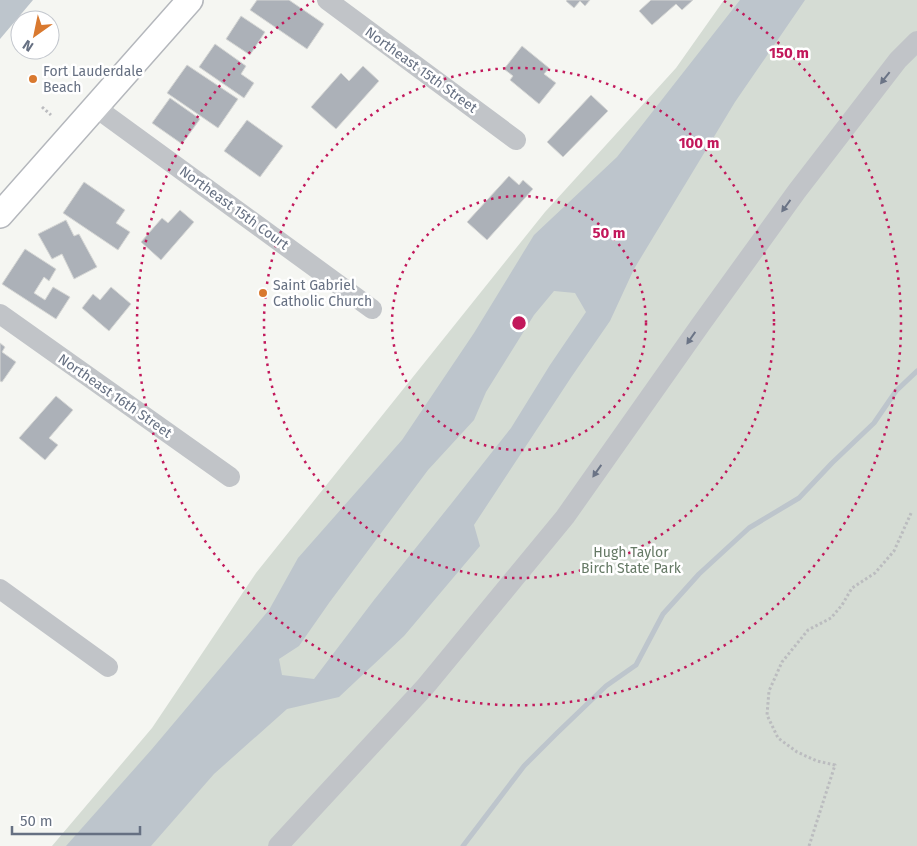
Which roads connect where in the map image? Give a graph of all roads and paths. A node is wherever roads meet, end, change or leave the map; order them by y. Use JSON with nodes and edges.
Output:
{"nodes":[{"id":1,"x":190,"y":0,"type":"edge"},
{"id":2,"x":327,"y":0,"type":"edge"},
{"id":3,"x":917,"y":41,"type":"edge"},
{"id":4,"x":42,"y":107,"type":"dead end"},
{"id":5,"x":95,"y":107,"type":"junction"},
{"id":6,"x":51,"y":115,"type":"dead end"},
{"id":7,"x":516,"y":140,"type":"dead end"},
{"id":8,"x":0,"y":215,"type":"edge"},
{"id":9,"x":372,"y":309,"type":"dead end"},
{"id":10,"x":0,"y":314,"type":"edge"},
{"id":11,"x":230,"y":477,"type":"dead end"},
{"id":12,"x":912,"y":511,"type":"dead end"},
{"id":13,"x":0,"y":589,"type":"edge"},
{"id":14,"x":108,"y":667,"type":"dead end"},
{"id":15,"x":278,"y":846,"type":"edge"},
{"id":16,"x":809,"y":846,"type":"edge"}],
"edges":[{"from":1,"to":5,"type":"main road"},
{"from":2,"to":7,"type":"street","name":"Northeast 15th Street"},
{"from":3,"to":15,"type":"street","one_way":true},
{"from":4,"to":6,"type":"path"},
{"from":5,"to":8,"type":"main road"},
{"from":5,"to":9,"type":"street","name":"Northeast 15th Court"},
{"from":10,"to":11,"type":"street","name":"Northeast 16th Street"},
{"from":12,"to":16,"type":"path"},
{"from":13,"to":14,"type":"street"}]}
